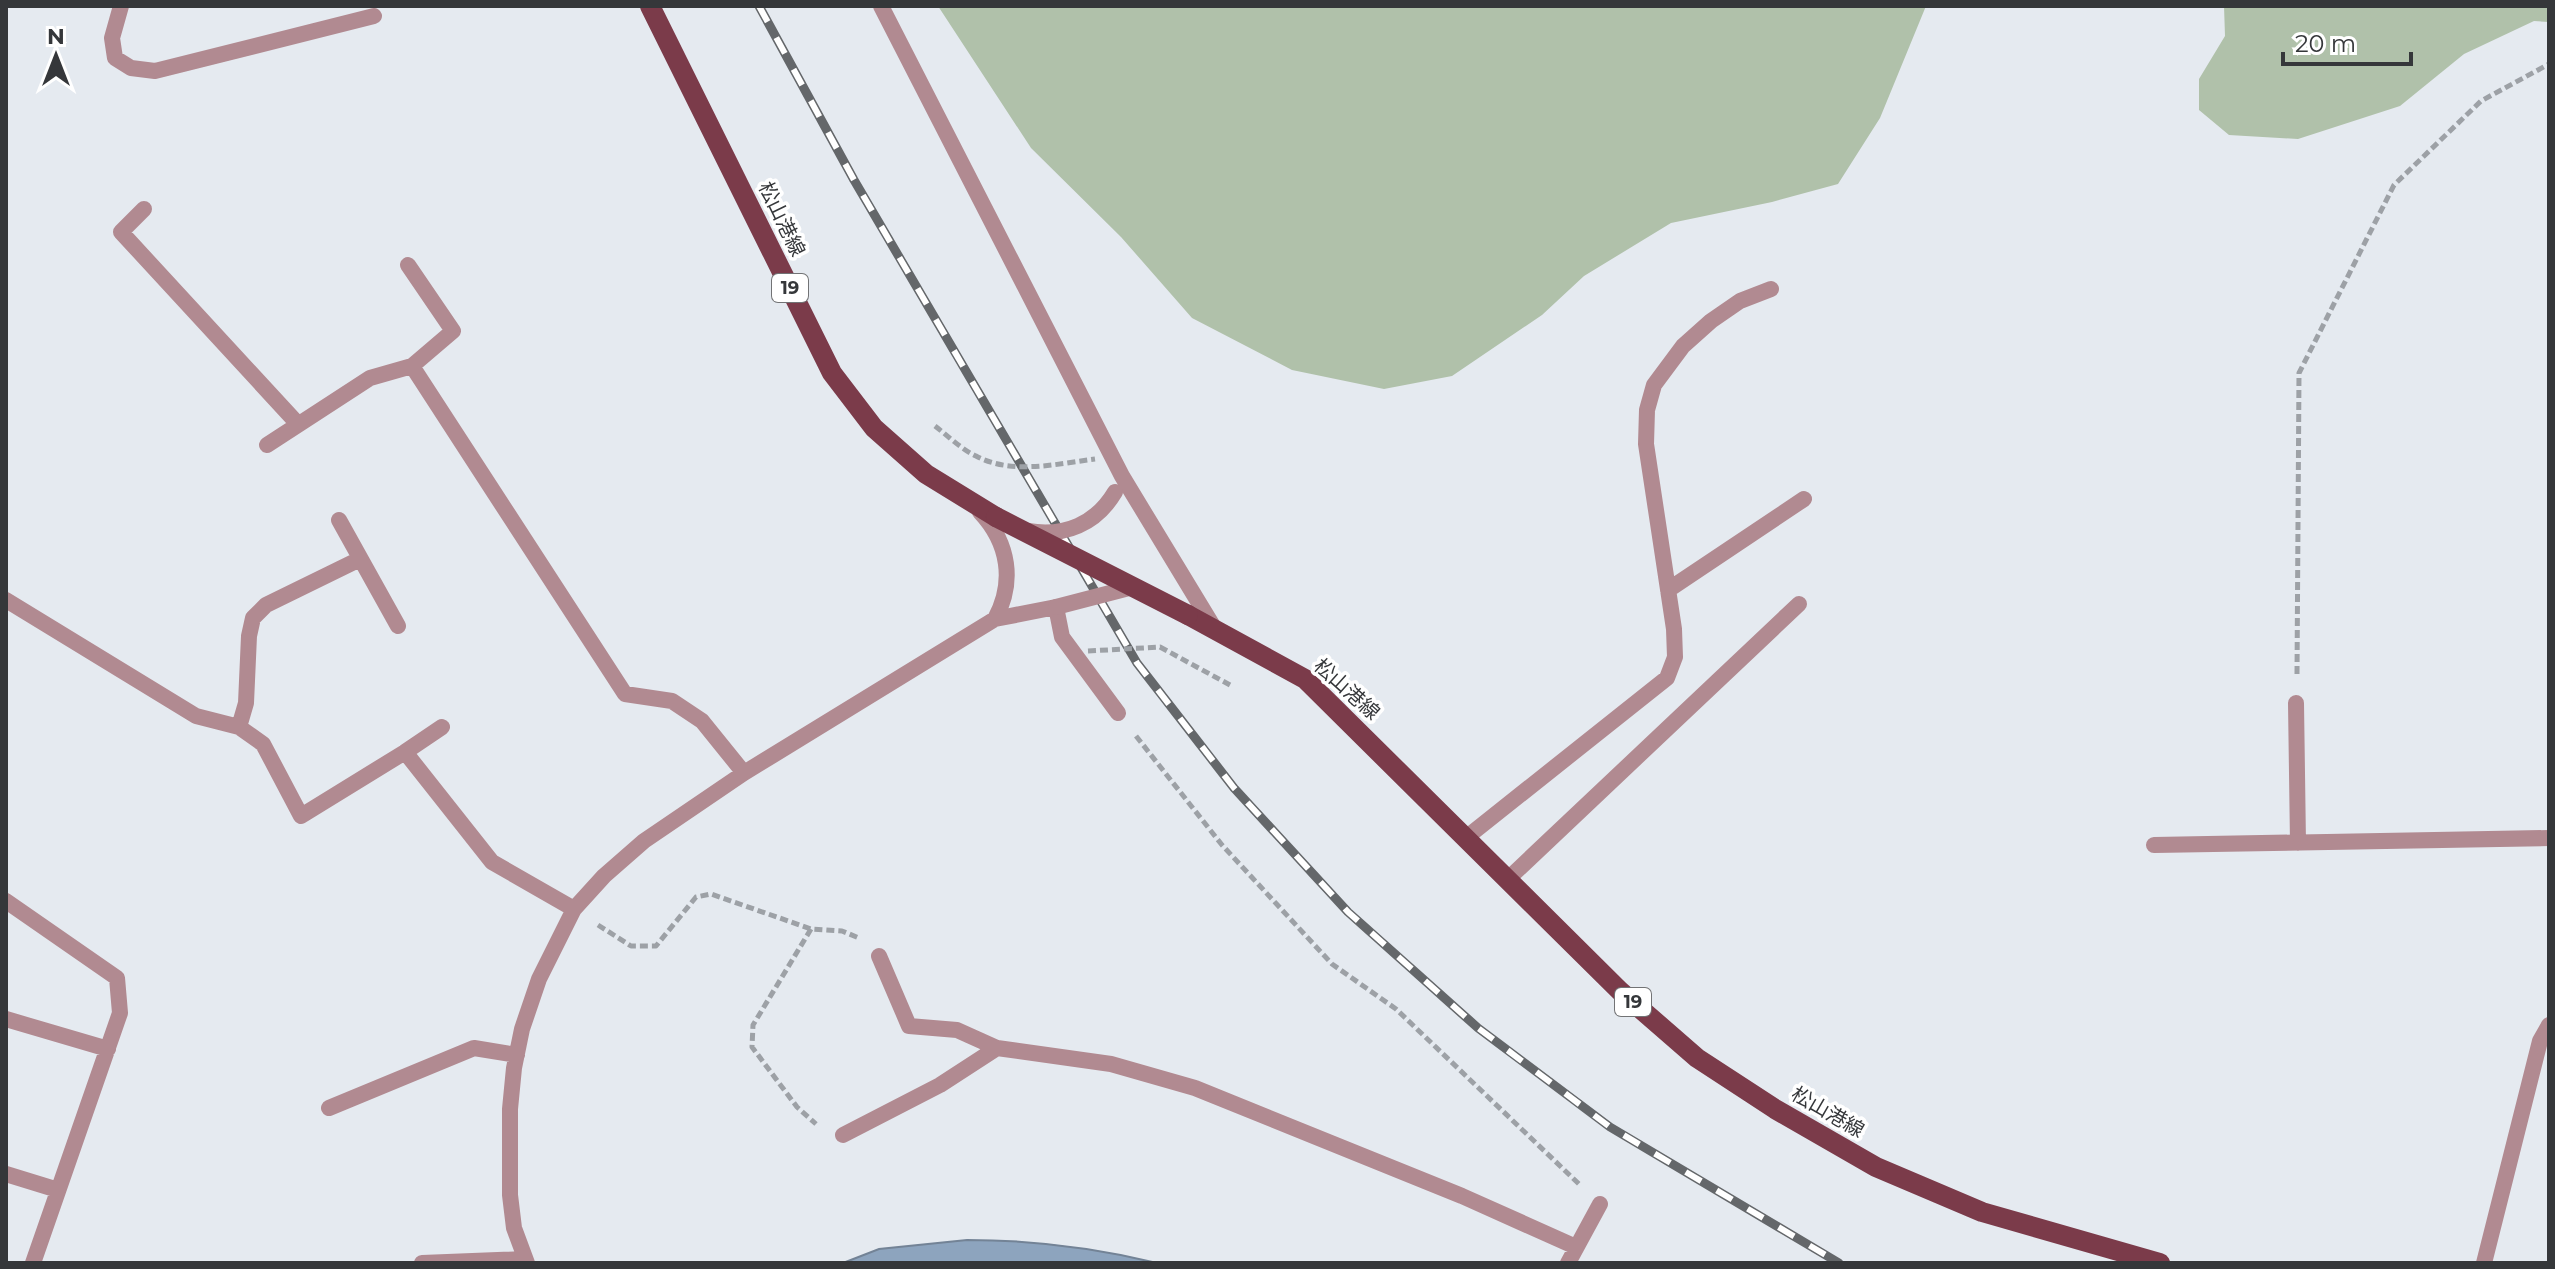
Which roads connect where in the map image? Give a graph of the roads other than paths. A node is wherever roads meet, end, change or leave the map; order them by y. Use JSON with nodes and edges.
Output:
{"nodes":[{"id":1,"x":121,"y":6,"type":"edge"},
{"id":2,"x":650,"y":6,"type":"edge"},
{"id":3,"x":881,"y":6,"type":"edge"},
{"id":4,"x":374,"y":16,"type":"dead end"},
{"id":5,"x":144,"y":209,"type":"dead end"},
{"id":6,"x":408,"y":265,"type":"dead end"},
{"id":7,"x":1771,"y":289,"type":"dead end"},
{"id":8,"x":412,"y":366,"type":"junction"},
{"id":9,"x":297,"y":423,"type":"junction"},
{"id":10,"x":267,"y":445,"type":"dead end"},
{"id":11,"x":1118,"y":484,"type":"junction"},
{"id":12,"x":1804,"y":499,"type":"dead end"},
{"id":13,"x":967,"y":501,"type":"junction"},
{"id":14,"x":1000,"y":519,"type":"junction"},
{"id":15,"x":339,"y":520,"type":"dead end"},
{"id":16,"x":360,"y":559,"type":"junction"},
{"id":17,"x":1133,"y":587,"type":"junction"},
{"id":18,"x":1668,"y":590,"type":"junction"},
{"id":19,"x":6,"y":600,"type":"edge"},
{"id":20,"x":1799,"y":604,"type":"dead end"},
{"id":21,"x":1056,"y":607,"type":"junction"},
{"id":22,"x":995,"y":619,"type":"junction"},
{"id":23,"x":398,"y":626,"type":"dead end"},
{"id":24,"x":1216,"y":631,"type":"junction"},
{"id":25,"x":2296,"y":703,"type":"road end"},
{"id":26,"x":1118,"y":713,"type":"road end"},
{"id":27,"x":239,"y":727,"type":"junction"},
{"id":28,"x":442,"y":727,"type":"dead end"},
{"id":29,"x":405,"y":752,"type":"junction"},
{"id":30,"x":744,"y":773,"type":"junction"},
{"id":31,"x":1467,"y":837,"type":"junction"},
{"id":32,"x":2549,"y":838,"type":"edge"},
{"id":33,"x":2298,"y":843,"type":"junction"},
{"id":34,"x":2154,"y":845,"type":"dead end"},
{"id":35,"x":1508,"y":879,"type":"junction"},
{"id":36,"x":6,"y":901,"type":"edge"},
{"id":37,"x":574,"y":909,"type":"junction"},
{"id":38,"x":879,"y":956,"type":"road end"},
{"id":39,"x":6,"y":1019,"type":"edge"},
{"id":40,"x":2549,"y":1025,"type":"edge"},
{"id":41,"x":997,"y":1048,"type":"junction"},
{"id":42,"x":108,"y":1049,"type":"junction"},
{"id":43,"x":517,"y":1055,"type":"junction"},
{"id":44,"x":329,"y":1108,"type":"dead end"},
{"id":45,"x":843,"y":1135,"type":"road end"},
{"id":46,"x":6,"y":1174,"type":"edge"},
{"id":47,"x":58,"y":1190,"type":"junction"},
{"id":48,"x":1600,"y":1204,"type":"road end"},
{"id":49,"x":1576,"y":1247,"type":"junction"},
{"id":50,"x":526,"y":1261,"type":"edge"},
{"id":51,"x":33,"y":1263,"type":"edge"},
{"id":52,"x":422,"y":1263,"type":"edge"},
{"id":53,"x":1568,"y":1263,"type":"edge"},
{"id":54,"x":2160,"y":1263,"type":"edge"},
{"id":55,"x":2484,"y":1263,"type":"edge"}],
"edges":[{"from":1,"to":4,"type":"street"},
{"from":2,"to":13,"type":"main road","name":"松山港線","number":"19"},
{"from":3,"to":11,"type":"street"},
{"from":5,"to":9,"type":"street"},
{"from":6,"to":8,"type":"street"},
{"from":7,"to":18,"type":"street"},
{"from":8,"to":9,"type":"street"},
{"from":8,"to":30,"type":"street"},
{"from":9,"to":10,"type":"street"},
{"from":11,"to":14,"type":"street","bridge":true},
{"from":11,"to":24,"type":"street"},
{"from":12,"to":18,"type":"street"},
{"from":13,"to":14,"type":"main road","name":"松山港線","number":"19"},
{"from":13,"to":22,"type":"street"},
{"from":14,"to":17,"type":"main road","name":"松山港線","number":"19","bridge":true},
{"from":15,"to":16,"type":"street"},
{"from":16,"to":23,"type":"street"},
{"from":16,"to":27,"type":"street"},
{"from":17,"to":21,"type":"street","bridge":true},
{"from":17,"to":24,"type":"main road","name":"松山港線","number":"19","bridge":true},
{"from":18,"to":31,"type":"street"},
{"from":19,"to":27,"type":"street"},
{"from":20,"to":35,"type":"street"},
{"from":21,"to":22,"type":"street"},
{"from":21,"to":26,"type":"street"},
{"from":22,"to":30,"type":"street"},
{"from":24,"to":31,"type":"main road","name":"松山港線","number":"19"},
{"from":25,"to":33,"type":"street"},
{"from":27,"to":29,"type":"street"},
{"from":28,"to":29,"type":"street"},
{"from":29,"to":37,"type":"street"},
{"from":30,"to":37,"type":"street"},
{"from":31,"to":35,"type":"main road","name":"松山港線","number":"19"},
{"from":32,"to":33,"type":"street"},
{"from":33,"to":34,"type":"street"},
{"from":35,"to":54,"type":"main road","name":"松山港線","number":"19"},
{"from":36,"to":42,"type":"street"},
{"from":37,"to":43,"type":"street"},
{"from":38,"to":41,"type":"street"},
{"from":39,"to":42,"type":"street"},
{"from":40,"to":55,"type":"street"},
{"from":41,"to":45,"type":"street"},
{"from":41,"to":49,"type":"street"},
{"from":42,"to":47,"type":"street"},
{"from":43,"to":44,"type":"street"},
{"from":43,"to":50,"type":"street"},
{"from":46,"to":47,"type":"street"},
{"from":47,"to":51,"type":"street"},
{"from":48,"to":49,"type":"street"},
{"from":49,"to":53,"type":"street"},
{"from":50,"to":52,"type":"street"}]}
